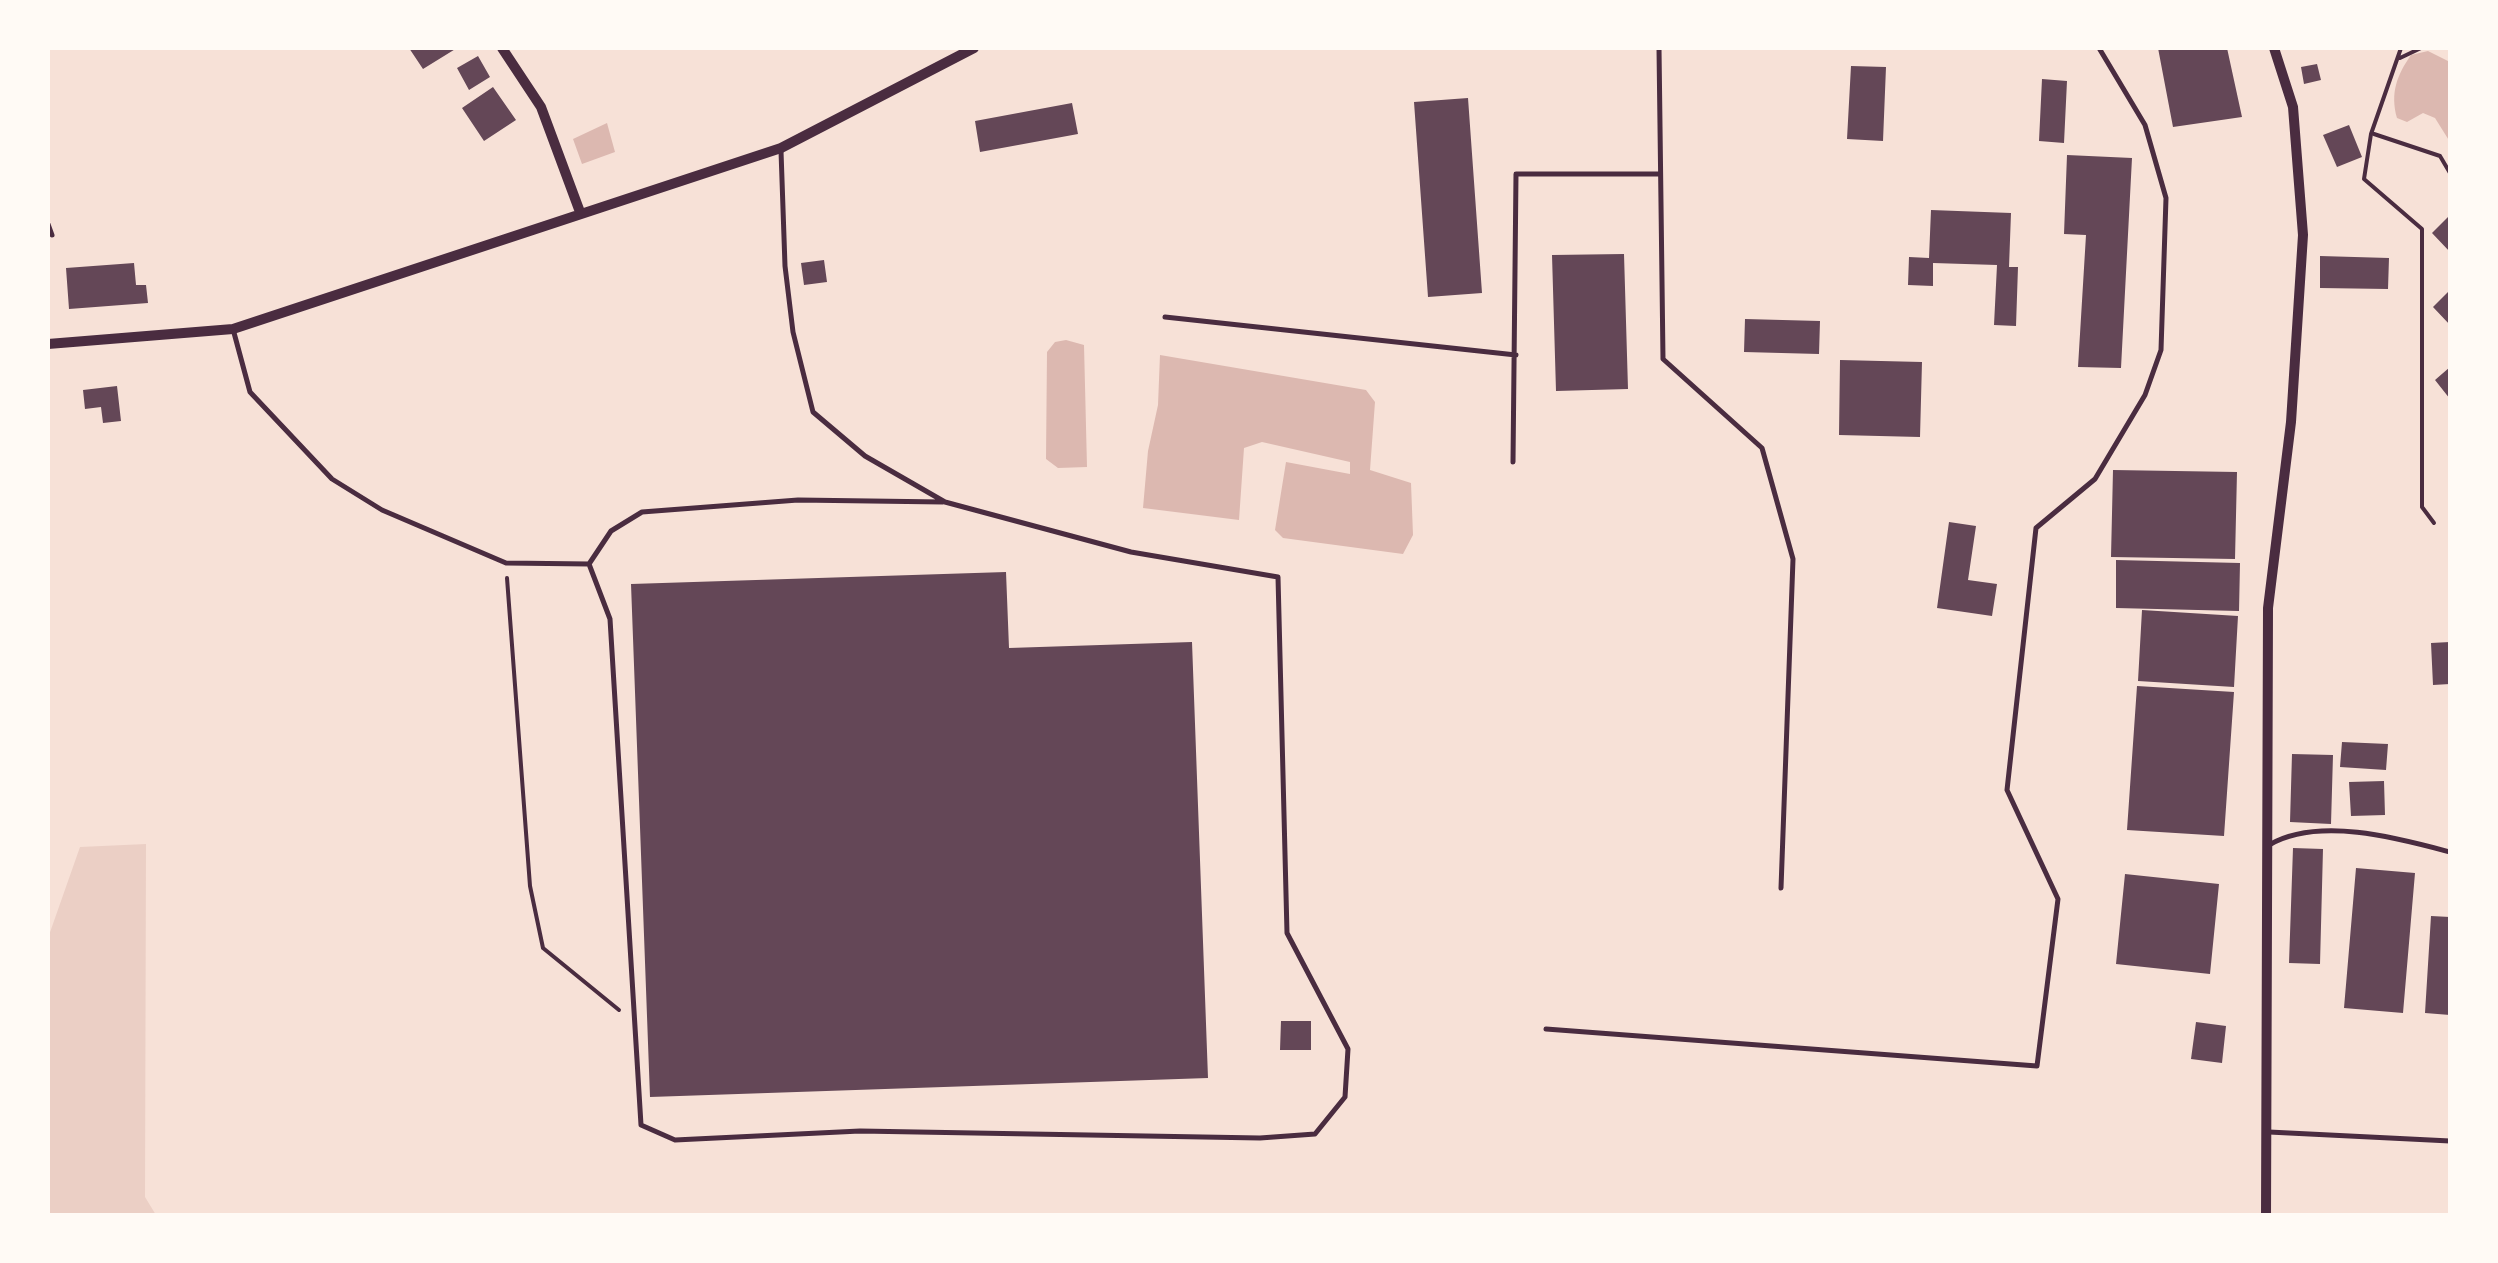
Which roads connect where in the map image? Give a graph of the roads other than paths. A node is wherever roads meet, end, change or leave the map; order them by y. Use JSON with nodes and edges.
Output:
{"nodes":[{"id":1,"x":502,"y":48,"type":"edge"},
{"id":2,"x":974,"y":48,"type":"edge"},
{"id":3,"x":1659,"y":48,"type":"edge"},
{"id":4,"x":2099,"y":48,"type":"edge"},
{"id":5,"x":2274,"y":48,"type":"edge"},
{"id":6,"x":781,"y":148,"type":"junction"},
{"id":7,"x":1660,"y":174,"type":"junction"},
{"id":8,"x":580,"y":212,"type":"junction"},
{"id":9,"x":48,"y":224,"type":"edge"},
{"id":10,"x":52,"y":234,"type":"dead end"},
{"id":11,"x":1165,"y":317,"type":"dead end"},
{"id":12,"x":233,"y":328,"type":"junction"},
{"id":13,"x":48,"y":344,"type":"edge"},
{"id":14,"x":1516,"y":355,"type":"junction"},
{"id":15,"x":1513,"y":462,"type":"dead end"},
{"id":16,"x":944,"y":502,"type":"junction"},
{"id":17,"x":589,"y":564,"type":"junction"},
{"id":18,"x":2266,"y":846,"type":"junction"},
{"id":19,"x":2450,"y":852,"type":"edge"},
{"id":20,"x":1781,"y":888,"type":"dead end"},
{"id":21,"x":1546,"y":1029,"type":"dead end"},
{"id":22,"x":2266,"y":1132,"type":"junction"},
{"id":23,"x":2450,"y":1141,"type":"edge"},
{"id":24,"x":2266,"y":1216,"type":"edge"}],
"edges":[{"from":1,"to":8,"type":"street"},
{"from":2,"to":6,"type":"street"},
{"from":3,"to":7,"type":"lane"},
{"from":4,"to":21,"type":"lane"},
{"from":5,"to":18,"type":"street"},
{"from":6,"to":8,"type":"street"},
{"from":6,"to":16,"type":"lane"},
{"from":7,"to":14,"type":"lane"},
{"from":7,"to":20,"type":"lane"},
{"from":8,"to":12,"type":"street"},
{"from":9,"to":10,"type":"lane"},
{"from":11,"to":14,"type":"lane"},
{"from":12,"to":13,"type":"street"},
{"from":12,"to":17,"type":"lane"},
{"from":14,"to":15,"type":"lane"},
{"from":16,"to":17,"type":"lane"},
{"from":16,"to":17,"type":"lane"},
{"from":18,"to":19,"type":"lane"},
{"from":18,"to":22,"type":"street"},
{"from":22,"to":23,"type":"lane"},
{"from":22,"to":24,"type":"street"}]}
